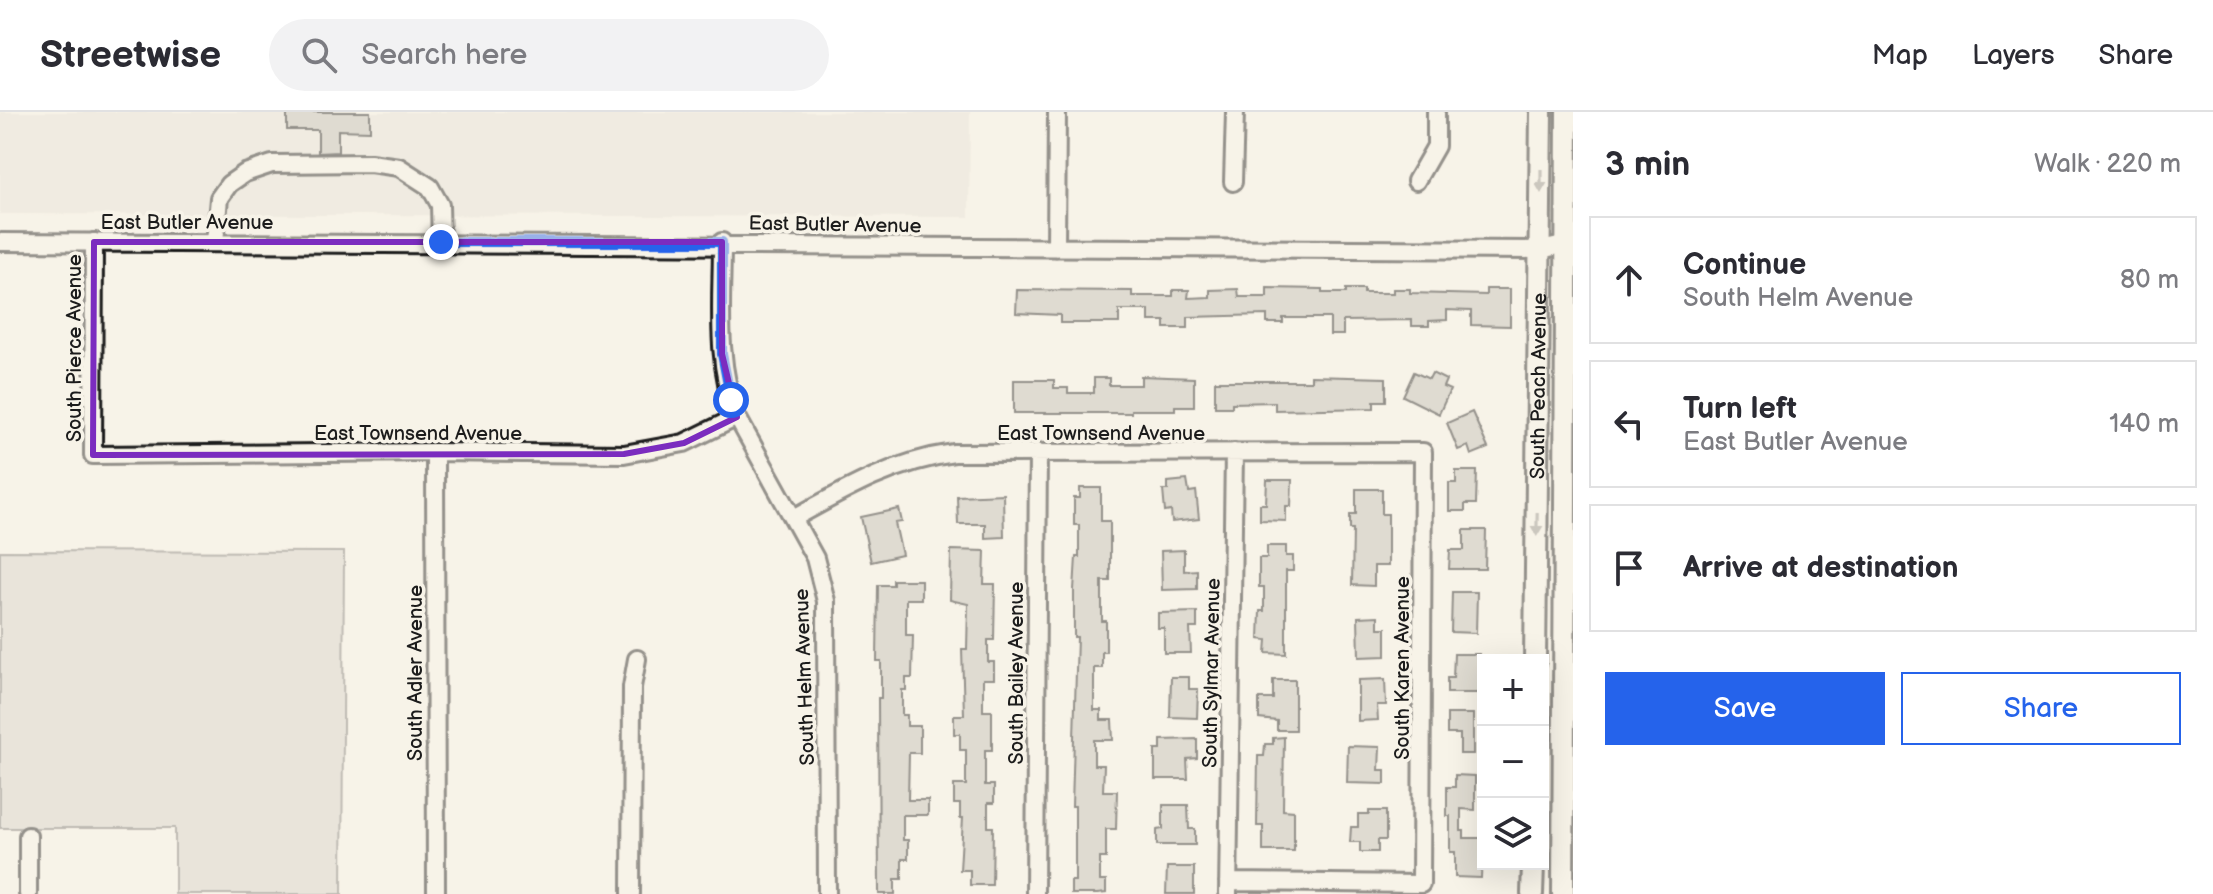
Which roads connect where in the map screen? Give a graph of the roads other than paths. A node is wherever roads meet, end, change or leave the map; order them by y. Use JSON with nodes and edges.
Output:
{"nodes":[{"id":1,"x":1057,"y":112,"type":"edge"},
{"id":2,"x":1235,"y":112,"type":"edge"},
{"id":3,"x":1436,"y":112,"type":"edge"},
{"id":4,"x":1541,"y":112,"type":"edge"},
{"id":5,"x":1567,"y":112,"type":"edge"},
{"id":6,"x":1416,"y":181,"type":"dead end"},
{"id":7,"x":1233,"y":182,"type":"dead end"},
{"id":8,"x":0,"y":242,"type":"edge"},
{"id":9,"x":94,"y":242,"type":"junction"},
{"id":10,"x":215,"y":242,"type":"junction"},
{"id":11,"x":441,"y":242,"type":"junction"},
{"id":12,"x":722,"y":242,"type":"junction"},
{"id":13,"x":1570,"y":243,"type":"edge"},
{"id":14,"x":1056,"y":248,"type":"junction"},
{"id":15,"x":1540,"y":250,"type":"junction"},
{"id":16,"x":1570,"y":361,"type":"edge"},
{"id":17,"x":737,"y":417,"type":"junction"},
{"id":18,"x":435,"y":452,"type":"junction"},
{"id":19,"x":1038,"y":452,"type":"junction"},
{"id":20,"x":1234,"y":452,"type":"junction"},
{"id":21,"x":1423,"y":452,"type":"joint"},
{"id":22,"x":93,"y":455,"type":"joint"},
{"id":23,"x":794,"y":518,"type":"junction"},
{"id":24,"x":1535,"y":654,"type":"edge"},
{"id":25,"x":637,"y":659,"type":"dead end"},
{"id":26,"x":28,"y":836,"type":"dead end"},
{"id":27,"x":1533,"y":870,"type":"edge"},
{"id":28,"x":1228,"y":888,"type":"edge"},
{"id":29,"x":28,"y":894,"type":"edge"},
{"id":30,"x":436,"y":894,"type":"edge"},
{"id":31,"x":631,"y":894,"type":"edge"},
{"id":32,"x":827,"y":894,"type":"edge"},
{"id":33,"x":1035,"y":894,"type":"edge"},
{"id":34,"x":1534,"y":894,"type":"edge"},
{"id":35,"x":1563,"y":894,"type":"edge"}],
"edges":[{"from":1,"to":14,"type":"street"},
{"from":2,"to":7,"type":"street"},
{"from":3,"to":6,"type":"street"},
{"from":4,"to":15,"type":"main road","name":"South Peach Avenue","one_way":true},
{"from":5,"to":13,"type":"main road","name":"South Peach Avenue"},
{"from":8,"to":9,"type":"street","name":"East Butler Avenue"},
{"from":9,"to":10,"type":"street","name":"East Butler Avenue"},
{"from":9,"to":22,"type":"street","name":"South Pierce Avenue"},
{"from":10,"to":11,"type":"street","name":"East Butler Avenue"},
{"from":10,"to":11,"type":"street"},
{"from":11,"to":12,"type":"street","name":"East Butler Avenue"},
{"from":12,"to":14,"type":"street","name":"East Butler Avenue"},
{"from":12,"to":17,"type":"street","name":"South Helm Avenue"},
{"from":13,"to":15,"type":"street","name":"East Butler Avenue"},
{"from":13,"to":16,"type":"main road","name":"South Peach Avenue"},
{"from":14,"to":15,"type":"street","name":"East Butler Avenue"},
{"from":15,"to":24,"type":"main road","name":"South Peach Avenue","one_way":true},
{"from":16,"to":35,"type":"main road","name":"South Peach Avenue"},
{"from":17,"to":18,"type":"street","name":"East Townsend Avenue"},
{"from":17,"to":23,"type":"street","name":"South Helm Avenue"},
{"from":18,"to":22,"type":"street","name":"East Townsend Avenue"},
{"from":18,"to":30,"type":"street","name":"South Adler Avenue"},
{"from":19,"to":20,"type":"street","name":"East Townsend Avenue"},
{"from":19,"to":23,"type":"street","name":"East Townsend Avenue"},
{"from":19,"to":33,"type":"street","name":"South Bailey Avenue"},
{"from":20,"to":21,"type":"street","name":"East Townsend Avenue"},
{"from":20,"to":28,"type":"street","name":"South Sylmar Avenue"},
{"from":21,"to":28,"type":"street","name":"South Karen Avenue"},
{"from":23,"to":32,"type":"street","name":"South Helm Avenue"},
{"from":25,"to":31,"type":"street"},
{"from":26,"to":29,"type":"street"},
{"from":27,"to":34,"type":"main road"}]}
